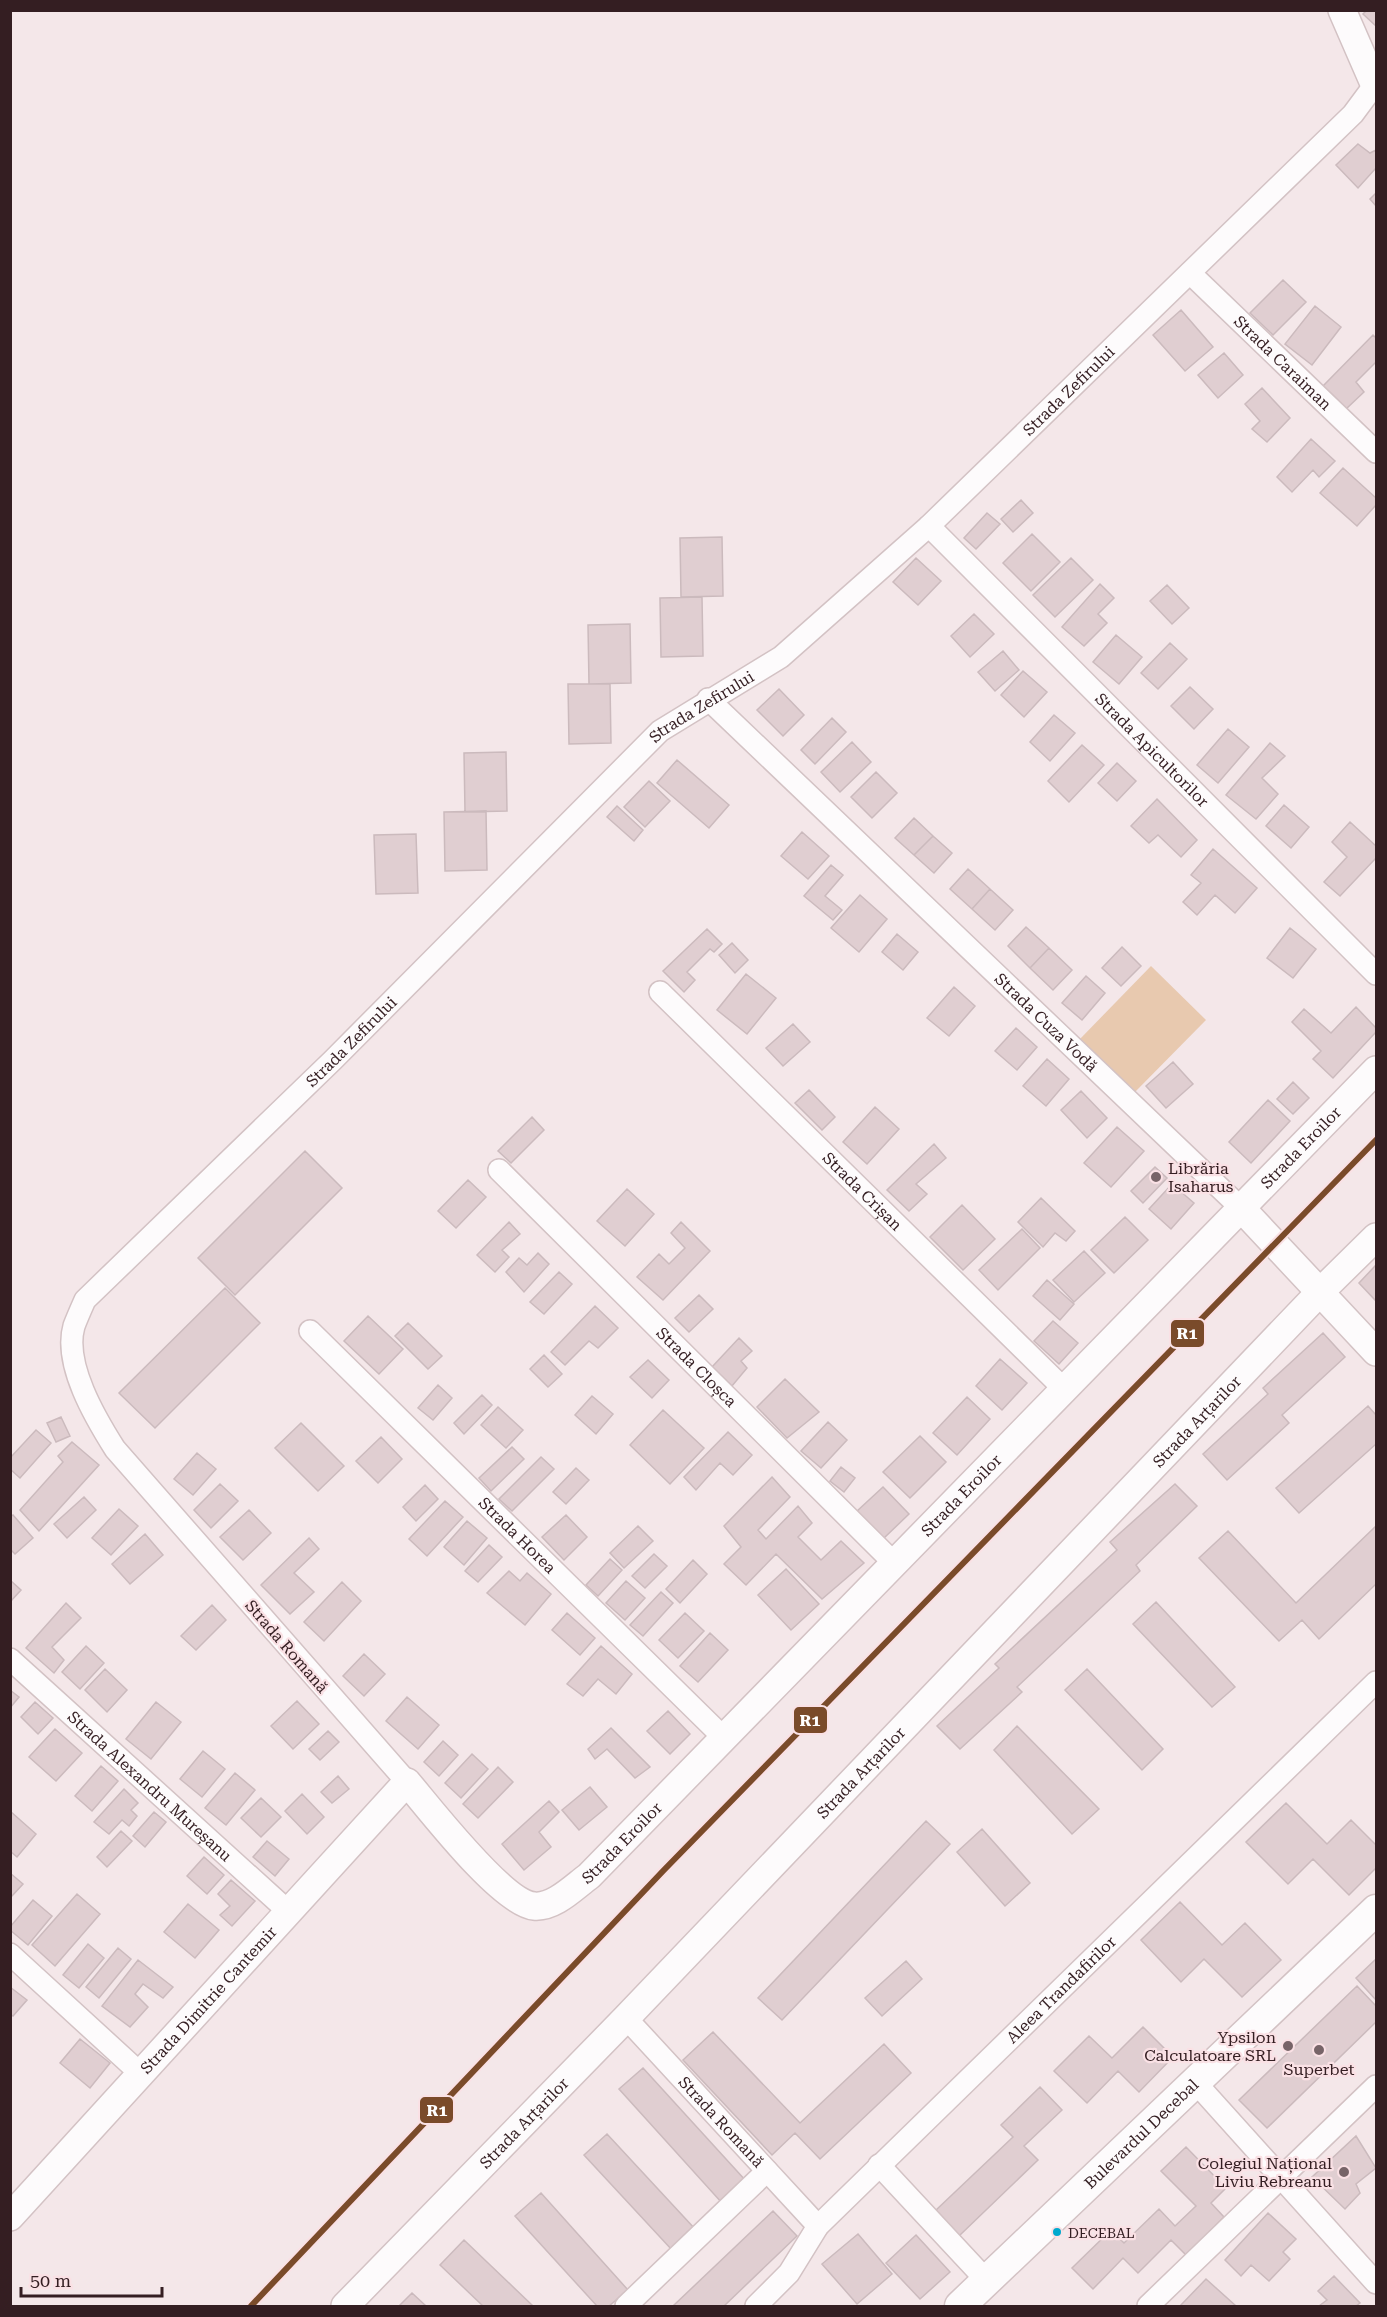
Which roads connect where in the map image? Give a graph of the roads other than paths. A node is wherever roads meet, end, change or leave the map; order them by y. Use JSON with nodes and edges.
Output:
{"nodes":[{"id":1,"x":1342,"y":10,"type":"edge"},
{"id":2,"x":1376,"y":85,"type":"edge"},
{"id":3,"x":1190,"y":273,"type":"junction"},
{"id":4,"x":1377,"y":452,"type":"edge"},
{"id":5,"x":929,"y":526,"type":"junction"},
{"id":6,"x":708,"y":699,"type":"junction"},
{"id":7,"x":1377,"y":974,"type":"edge"},
{"id":8,"x":660,"y":992,"type":"dead end"},
{"id":9,"x":1377,"y":1070,"type":"edge"},
{"id":10,"x":499,"y":1170,"type":"dead end"},
{"id":11,"x":1242,"y":1209,"type":"junction"},
{"id":12,"x":1377,"y":1237,"type":"edge"},
{"id":13,"x":1321,"y":1291,"type":"junction"},
{"id":14,"x":310,"y":1331,"type":"dead end"},
{"id":15,"x":1377,"y":1352,"type":"edge"},
{"id":16,"x":73,"y":1358,"type":"joint"},
{"id":17,"x":1065,"y":1390,"type":"junction"},
{"id":18,"x":895,"y":1564,"type":"junction"},
{"id":19,"x":10,"y":1659,"type":"edge"},
{"id":20,"x":1377,"y":1683,"type":"edge"},
{"id":21,"x":724,"y":1738,"type":"junction"},
{"id":22,"x":407,"y":1782,"type":"junction"},
{"id":23,"x":535,"y":1906,"type":"joint"},
{"id":24,"x":1377,"y":1910,"type":"edge"},
{"id":25,"x":289,"y":1912,"type":"junction"},
{"id":26,"x":10,"y":1954,"type":"edge"},
{"id":27,"x":626,"y":2018,"type":"junction"},
{"id":28,"x":141,"y":2074,"type":"junction"},
{"id":29,"x":1196,"y":2083,"type":"junction"},
{"id":30,"x":1377,"y":2086,"type":"edge"},
{"id":31,"x":879,"y":2165,"type":"junction"},
{"id":32,"x":767,"y":2171,"type":"junction"},
{"id":33,"x":1281,"y":2176,"type":"junction"},
{"id":34,"x":10,"y":2217,"type":"edge"},
{"id":35,"x":818,"y":2226,"type":"junction"},
{"id":36,"x":987,"y":2281,"type":"junction"},
{"id":37,"x":1377,"y":2283,"type":"edge"},
{"id":38,"x":345,"y":2307,"type":"edge"},
{"id":39,"x":626,"y":2307,"type":"edge"},
{"id":40,"x":756,"y":2307,"type":"edge"},
{"id":41,"x":960,"y":2307,"type":"edge"},
{"id":42,"x":1148,"y":2307,"type":"edge"}],
"edges":[{"from":1,"to":2,"type":"street"},
{"from":2,"to":3,"type":"street","name":"Strada Zefirului"},
{"from":3,"to":4,"type":"street","name":"Strada Caraiman"},
{"from":3,"to":5,"type":"street","name":"Strada Zefirului"},
{"from":5,"to":6,"type":"street","name":"Strada Zefirului"},
{"from":5,"to":7,"type":"street","name":"Strada Apicultorilor"},
{"from":6,"to":11,"type":"street","name":"Strada Cuza Vodă"},
{"from":6,"to":16,"type":"street","name":"Strada Zefirului"},
{"from":8,"to":17,"type":"street","name":"Strada Crișan"},
{"from":9,"to":11,"type":"street","name":"Strada Eroilor"},
{"from":10,"to":18,"type":"street","name":"Strada Cloșca"},
{"from":11,"to":13,"type":"street","name":"Strada Cuza Vodă"},
{"from":11,"to":17,"type":"street","name":"Strada Eroilor"},
{"from":12,"to":13,"type":"street","name":"Strada Arțarilor"},
{"from":13,"to":15,"type":"street","name":"Strada Cuza Vodă"},
{"from":13,"to":27,"type":"street","name":"Strada Arțarilor"},
{"from":14,"to":21,"type":"street","name":"Strada Horea"},
{"from":16,"to":22,"type":"street","name":"Strada Romană"},
{"from":17,"to":18,"type":"street","name":"Strada Eroilor"},
{"from":18,"to":21,"type":"street","name":"Strada Eroilor"},
{"from":19,"to":25,"type":"street","name":"Strada Alexandru Mureșanu"},
{"from":20,"to":31,"type":"street","name":"Aleea Trandafirilor"},
{"from":21,"to":23,"type":"street","name":"Strada Eroilor"},
{"from":22,"to":23,"type":"street","name":"Strada Romană"},
{"from":22,"to":25,"type":"street","name":"Strada Dimitrie Cantemir"},
{"from":24,"to":29,"type":"main road","name":"Bulevardul Decebal"},
{"from":25,"to":28,"type":"street","name":"Strada Dimitrie Cantemir"},
{"from":26,"to":28,"type":"street"},
{"from":27,"to":32,"type":"street","name":"Strada Romană"},
{"from":27,"to":38,"type":"street","name":"Strada Arțarilor"},
{"from":28,"to":34,"type":"street","name":"Strada Dimitrie Cantemir"},
{"from":29,"to":33,"type":"street"},
{"from":29,"to":36,"type":"main road","name":"Bulevardul Decebal"},
{"from":30,"to":33,"type":"street"},
{"from":31,"to":35,"type":"street","name":"Aleea Trandafirilor"},
{"from":31,"to":36,"type":"street"},
{"from":32,"to":35,"type":"street","name":"Strada Romană"},
{"from":32,"to":39,"type":"street"},
{"from":33,"to":37,"type":"street"},
{"from":33,"to":42,"type":"street"},
{"from":35,"to":40,"type":"street","name":"Aleea Trandafirilor"},
{"from":36,"to":41,"type":"main road","name":"Bulevardul Decebal"}]}
